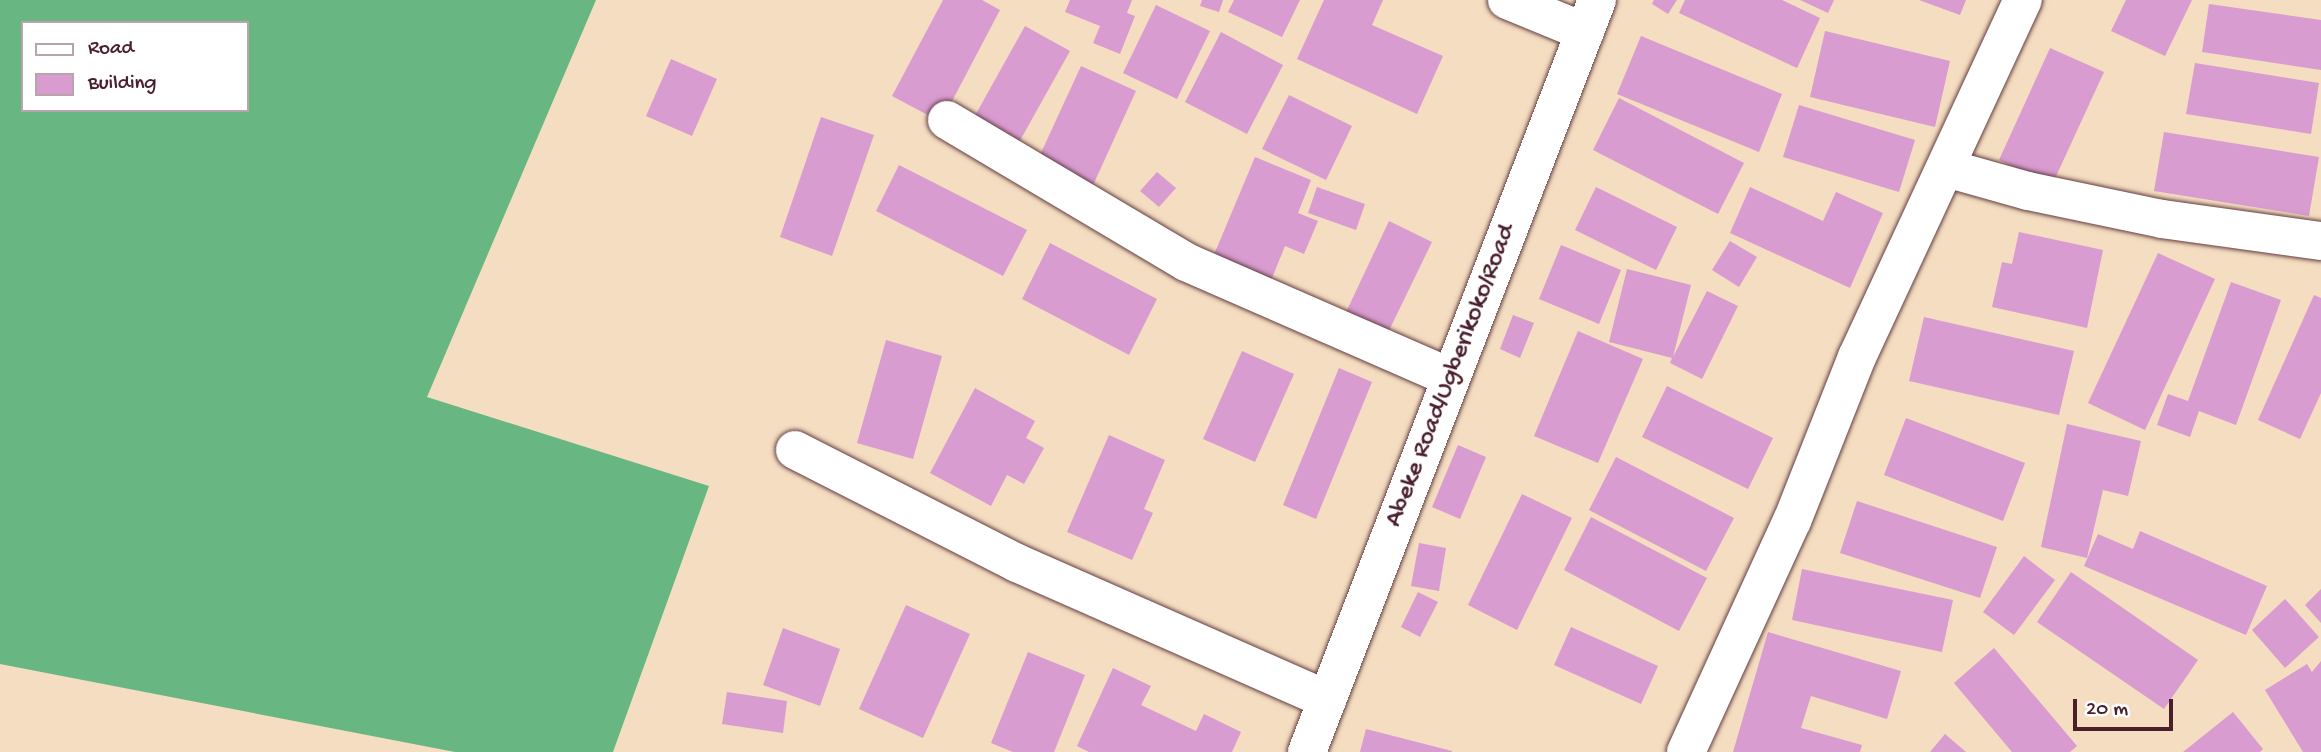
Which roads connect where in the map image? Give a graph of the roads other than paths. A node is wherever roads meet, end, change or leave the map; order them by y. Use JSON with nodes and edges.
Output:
{"nodes":[{"id":1,"x":1507,"y":0,"type":"edge"},
{"id":2,"x":2023,"y":0,"type":"edge"},
{"id":3,"x":1591,"y":16,"type":"edge"},
{"id":4,"x":947,"y":120,"type":"dead end"},
{"id":5,"x":1946,"y":168,"type":"junction"},
{"id":6,"x":2321,"y":241,"type":"edge"},
{"id":7,"x":1449,"y":377,"type":"junction"},
{"id":8,"x":795,"y":450,"type":"dead end"},
{"id":9,"x":1327,"y":700,"type":"junction"},
{"id":10,"x":1307,"y":752,"type":"edge"},
{"id":11,"x":1686,"y":752,"type":"edge"}],
"edges":[{"from":1,"to":3,"type":"street"},
{"from":2,"to":5,"type":"street"},
{"from":3,"to":7,"type":"street","name":"Abeke Road/Ugberikoko/Road"},
{"from":4,"to":7,"type":"street"},
{"from":5,"to":6,"type":"street"},
{"from":5,"to":11,"type":"street"},
{"from":7,"to":9,"type":"street","name":"Abeke Road/Ugberikoko/Road"},
{"from":8,"to":9,"type":"street"},
{"from":9,"to":10,"type":"street","name":"Abeke Road/Ugberikoko/Road"}]}
